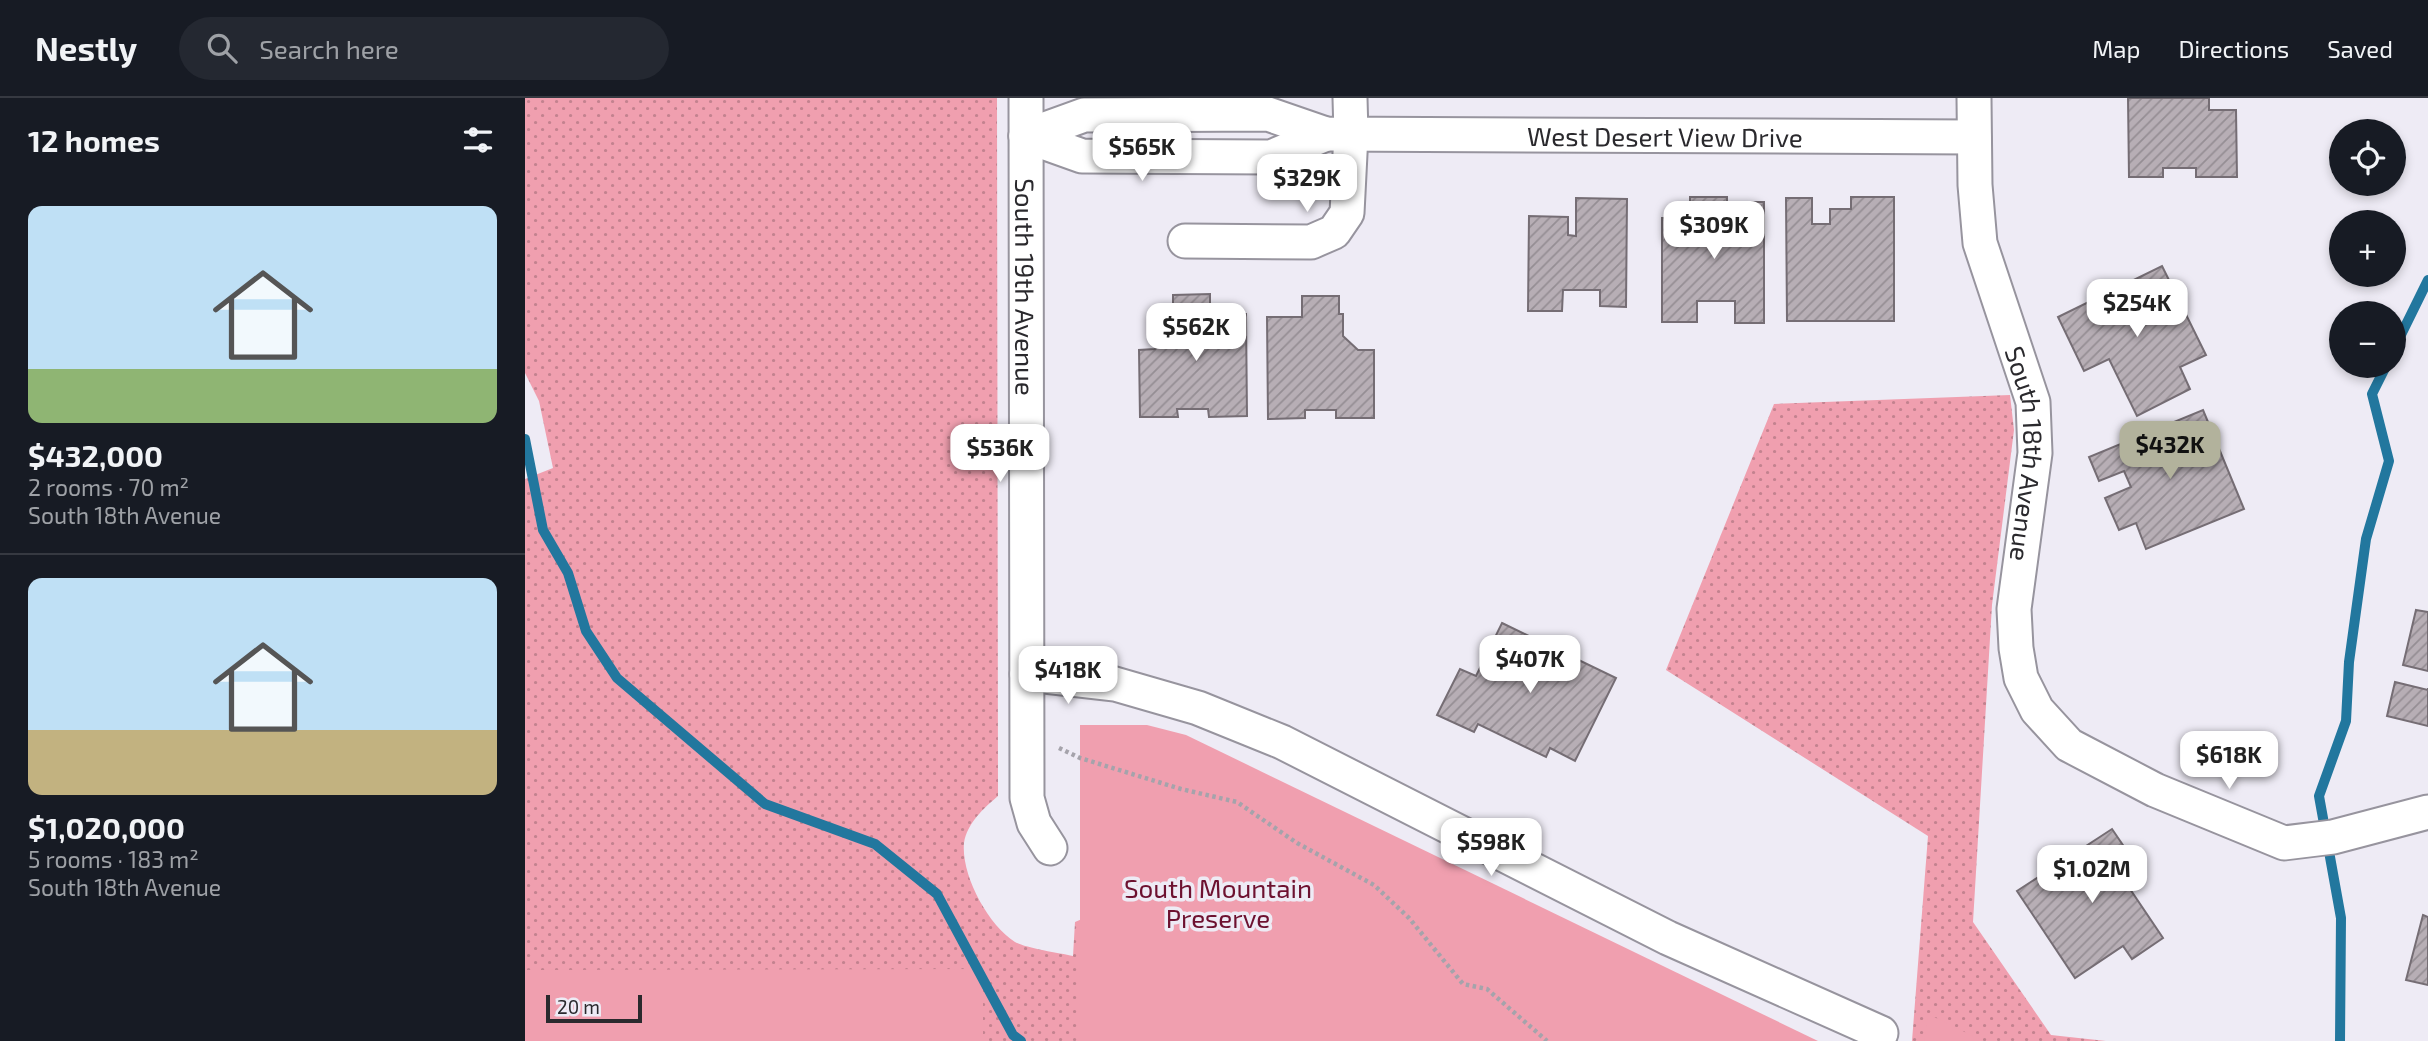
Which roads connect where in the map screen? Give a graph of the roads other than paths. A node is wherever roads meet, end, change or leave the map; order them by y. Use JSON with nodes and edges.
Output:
{"nodes":[{"id":1,"x":1026,"y":98,"type":"edge"},
{"id":2,"x":1350,"y":98,"type":"edge"},
{"id":3,"x":1974,"y":98,"type":"edge"},
{"id":4,"x":1200,"y":114,"type":"junction"},
{"id":5,"x":1338,"y":134,"type":"junction"},
{"id":6,"x":1026,"y":136,"type":"junction"},
{"id":7,"x":1975,"y":140,"type":"junction"},
{"id":8,"x":1202,"y":157,"type":"junction"},
{"id":9,"x":1185,"y":241,"type":"dead end"},
{"id":10,"x":1027,"y":674,"type":"junction"},
{"id":11,"x":2428,"y":812,"type":"edge"},
{"id":12,"x":1050,"y":848,"type":"dead end"},
{"id":13,"x":1881,"y":1033,"type":"dead end"}],
"edges":[{"from":1,"to":6,"type":"street","name":"South 19th Avenue"},
{"from":2,"to":5,"type":"street"},
{"from":3,"to":7,"type":"street","name":"South 18th Avenue"},
{"from":4,"to":5,"type":"street","name":"West Desert View Drive"},
{"from":4,"to":6,"type":"street","name":"West Desert View Drive"},
{"from":4,"to":8,"type":"street"},
{"from":5,"to":7,"type":"street","name":"West Desert View Drive"},
{"from":5,"to":8,"type":"street","name":"West Desert View Drive"},
{"from":5,"to":9,"type":"street"},
{"from":6,"to":8,"type":"street","name":"West Desert View Drive"},
{"from":6,"to":10,"type":"street","name":"South 19th Avenue"},
{"from":7,"to":11,"type":"street","name":"South 18th Avenue"},
{"from":10,"to":12,"type":"street","name":"South 19th Avenue"},
{"from":10,"to":13,"type":"street"}]}
